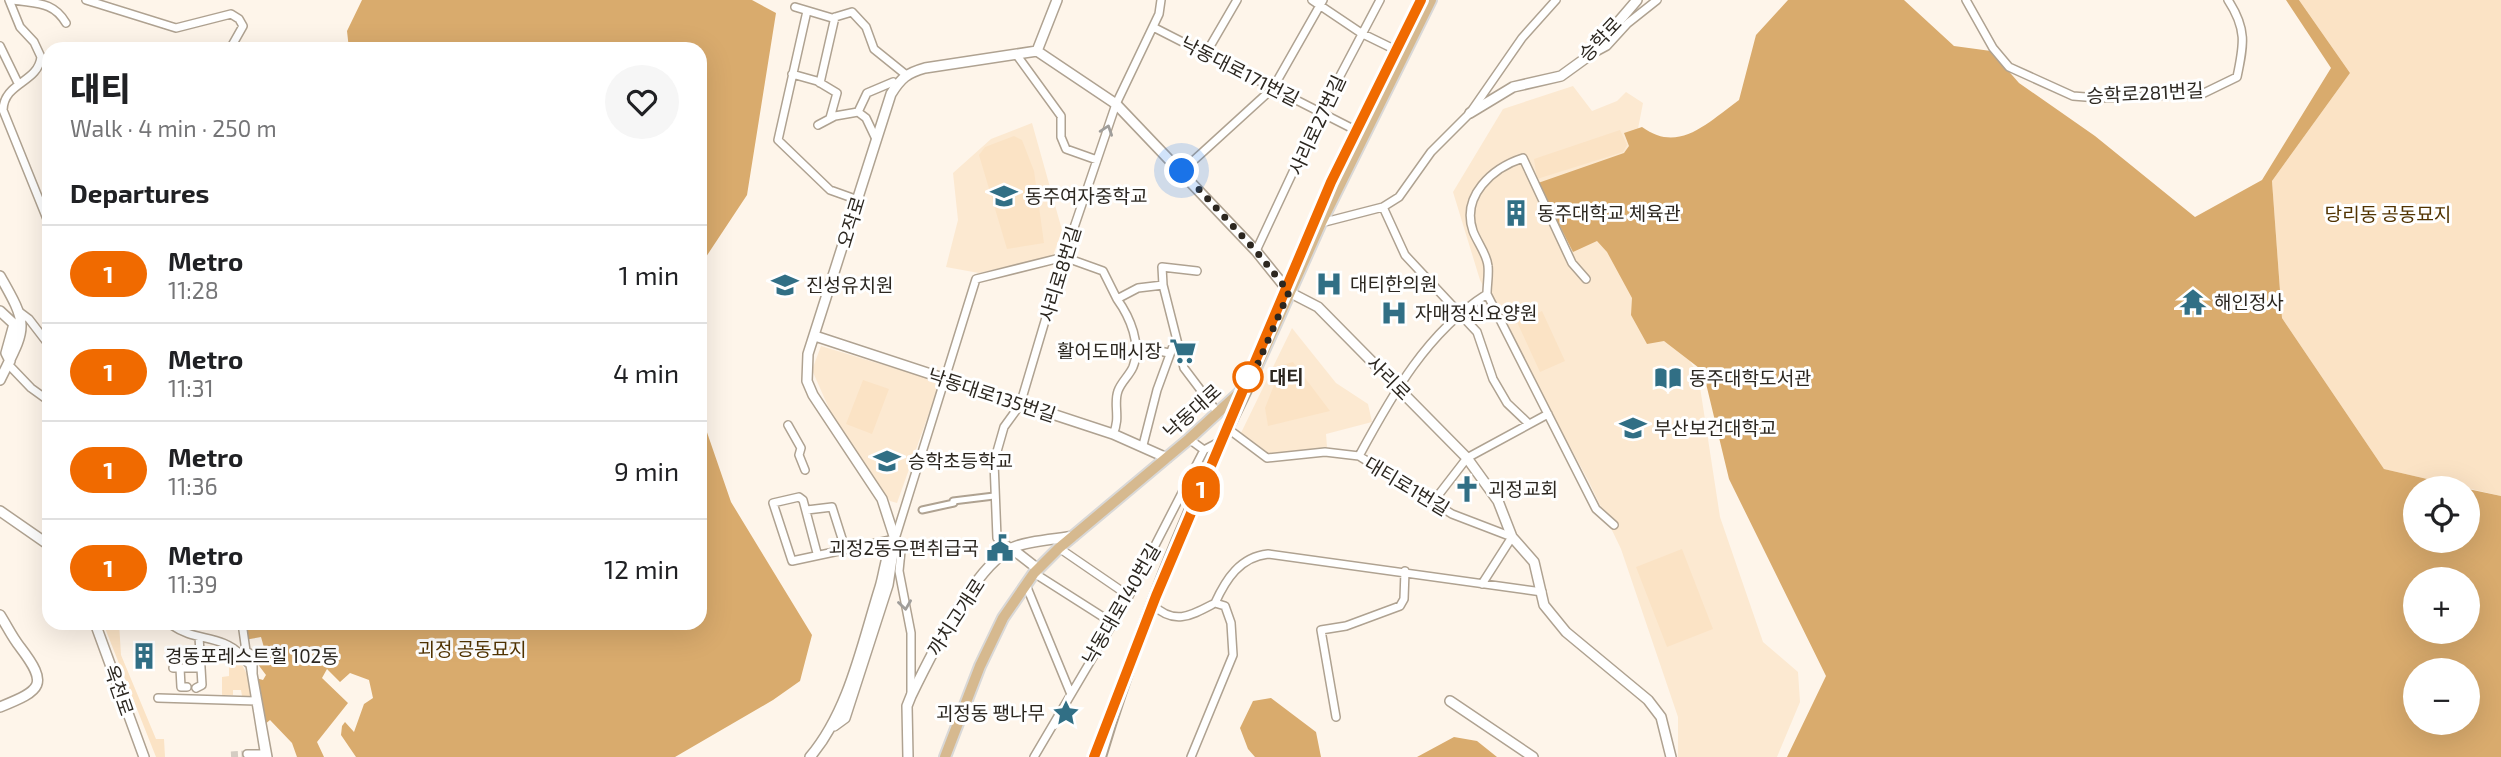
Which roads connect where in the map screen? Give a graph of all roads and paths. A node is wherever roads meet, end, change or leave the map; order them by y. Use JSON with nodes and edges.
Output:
{"nodes":[{"id":1,"x":12,"y":0,"type":"edge"},
{"id":2,"x":86,"y":0,"type":"edge"},
{"id":3,"x":1057,"y":0,"type":"edge"},
{"id":4,"x":1161,"y":0,"type":"edge"},
{"id":5,"x":1237,"y":0,"type":"edge"},
{"id":6,"x":1312,"y":0,"type":"edge"},
{"id":7,"x":1380,"y":0,"type":"edge"},
{"id":8,"x":1431,"y":0,"type":"edge"},
{"id":9,"x":1556,"y":0,"type":"edge"},
{"id":10,"x":1637,"y":0,"type":"edge"},
{"id":11,"x":1657,"y":0,"type":"edge"},
{"id":12,"x":1966,"y":0,"type":"edge"},
{"id":13,"x":2228,"y":0,"type":"edge"},
{"id":14,"x":1322,"y":3,"type":"edge"},
{"id":15,"x":795,"y":7,"type":"dead end"},
{"id":16,"x":807,"y":11,"type":"junction"},
{"id":17,"x":835,"y":17,"type":"junction"},
{"id":18,"x":66,"y":23,"type":"dead end"},
{"id":19,"x":1153,"y":27,"type":"junction"},
{"id":20,"x":1362,"y":33,"type":"junction"},
{"id":21,"x":234,"y":42,"type":"edge"},
{"id":22,"x":0,"y":46,"type":"edge"},
{"id":23,"x":1037,"y":51,"type":"junction"},
{"id":24,"x":1016,"y":54,"type":"junction"},
{"id":25,"x":1404,"y":54,"type":"junction"},
{"id":26,"x":1206,"y":55,"type":"junction"},
{"id":27,"x":1590,"y":55,"type":"junction"},
{"id":28,"x":792,"y":74,"type":"junction"},
{"id":29,"x":905,"y":74,"type":"junction"},
{"id":30,"x":893,"y":82,"type":"dead end"},
{"id":31,"x":18,"y":83,"type":"junction"},
{"id":32,"x":820,"y":83,"type":"junction"},
{"id":33,"x":1273,"y":88,"type":"junction"},
{"id":34,"x":1115,"y":104,"type":"junction"},
{"id":35,"x":858,"y":112,"type":"junction"},
{"id":36,"x":1321,"y":112,"type":"junction"},
{"id":37,"x":1470,"y":113,"type":"junction"},
{"id":38,"x":830,"y":118,"type":"junction"},
{"id":39,"x":818,"y":125,"type":"dead end"},
{"id":40,"x":1365,"y":135,"type":"junction"},
{"id":41,"x":877,"y":139,"type":"junction"},
{"id":42,"x":1097,"y":160,"type":"junction"},
{"id":43,"x":1182,"y":171,"type":"junction"},
{"id":44,"x":858,"y":200,"type":"junction"},
{"id":45,"x":42,"y":207,"type":"edge"},
{"id":46,"x":1383,"y":208,"type":"junction"},
{"id":47,"x":1321,"y":223,"type":"junction"},
{"id":48,"x":1256,"y":251,"type":"junction"},
{"id":49,"x":1064,"y":257,"type":"junction"},
{"id":50,"x":1197,"y":271,"type":"dead end"},
{"id":51,"x":0,"y":275,"type":"edge"},
{"id":52,"x":1586,"y":279,"type":"dead end"},
{"id":53,"x":1163,"y":285,"type":"junction"},
{"id":54,"x":1289,"y":292,"type":"junction"},
{"id":55,"x":1487,"y":294,"type":"junction"},
{"id":56,"x":1117,"y":299,"type":"junction"},
{"id":57,"x":0,"y":311,"type":"edge"},
{"id":58,"x":1458,"y":312,"type":"junction"},
{"id":59,"x":20,"y":313,"type":"junction"},
{"id":60,"x":42,"y":336,"type":"edge"},
{"id":61,"x":815,"y":336,"type":"junction"},
{"id":62,"x":1177,"y":338,"type":"junction"},
{"id":63,"x":1135,"y":346,"type":"junction"},
{"id":64,"x":1169,"y":353,"type":"junction"},
{"id":65,"x":9,"y":362,"type":"junction"},
{"id":66,"x":0,"y":380,"type":"edge"},
{"id":67,"x":946,"y":381,"type":"junction"},
{"id":68,"x":1249,"y":384,"type":"junction"},
{"id":69,"x":1397,"y":385,"type":"junction"},
{"id":70,"x":42,"y":396,"type":"edge"},
{"id":71,"x":1020,"y":405,"type":"junction"},
{"id":72,"x":1218,"y":413,"type":"junction"},
{"id":73,"x":1548,"y":414,"type":"junction"},
{"id":74,"x":1527,"y":422,"type":"junction"},
{"id":75,"x":788,"y":425,"type":"dead end"},
{"id":76,"x":1227,"y":428,"type":"junction"},
{"id":77,"x":1113,"y":434,"type":"junction"},
{"id":78,"x":1189,"y":439,"type":"junction"},
{"id":79,"x":1221,"y":441,"type":"junction"},
{"id":80,"x":1143,"y":445,"type":"junction"},
{"id":81,"x":1204,"y":450,"type":"junction"},
{"id":82,"x":1359,"y":456,"type":"junction"},
{"id":83,"x":1167,"y":458,"type":"junction"},
{"id":84,"x":1466,"y":458,"type":"junction"},
{"id":85,"x":805,"y":470,"type":"dead end"},
{"id":86,"x":994,"y":496,"type":"junction"},
{"id":87,"x":1433,"y":502,"type":"junction"},
{"id":88,"x":807,"y":510,"type":"junction"},
{"id":89,"x":922,"y":510,"type":"dead end"},
{"id":90,"x":0,"y":511,"type":"edge"},
{"id":91,"x":1614,"y":525,"type":"dead end"},
{"id":92,"x":1074,"y":536,"type":"junction"},
{"id":93,"x":1511,"y":537,"type":"junction"},
{"id":94,"x":895,"y":539,"type":"junction"},
{"id":95,"x":42,"y":540,"type":"edge"},
{"id":96,"x":845,"y":548,"type":"junction"},
{"id":97,"x":1011,"y":548,"type":"junction"},
{"id":98,"x":1059,"y":548,"type":"junction"},
{"id":99,"x":817,"y":553,"type":"junction"},
{"id":100,"x":1036,"y":571,"type":"junction"},
{"id":101,"x":1405,"y":571,"type":"junction"},
{"id":102,"x":1482,"y":584,"type":"junction"},
{"id":103,"x":1026,"y":585,"type":"junction"},
{"id":104,"x":1542,"y":592,"type":"junction"},
{"id":105,"x":1129,"y":596,"type":"junction"},
{"id":106,"x":1215,"y":603,"type":"junction"},
{"id":107,"x":1153,"y":605,"type":"junction"},
{"id":108,"x":0,"y":615,"type":"edge"},
{"id":109,"x":1111,"y":622,"type":"junction"},
{"id":110,"x":3,"y":628,"type":"edge"},
{"id":111,"x":98,"y":630,"type":"edge"},
{"id":112,"x":182,"y":630,"type":"edge"},
{"id":113,"x":242,"y":630,"type":"edge"},
{"id":114,"x":199,"y":637,"type":"junction"},
{"id":115,"x":243,"y":653,"type":"junction"},
{"id":116,"x":201,"y":668,"type":"junction"},
{"id":117,"x":187,"y":687,"type":"dead end"},
{"id":118,"x":1070,"y":692,"type":"junction"},
{"id":119,"x":200,"y":695,"type":"junction"},
{"id":120,"x":911,"y":696,"type":"junction"},
{"id":121,"x":158,"y":697,"type":"dead end"},
{"id":122,"x":256,"y":700,"type":"junction"},
{"id":123,"x":1450,"y":701,"type":"dead end"},
{"id":124,"x":0,"y":708,"type":"edge"},
{"id":125,"x":1336,"y":717,"type":"dead end"},
{"id":126,"x":247,"y":754,"type":"dead end"},
{"id":127,"x":265,"y":756,"type":"edge"},
{"id":128,"x":144,"y":757,"type":"edge"},
{"id":129,"x":810,"y":757,"type":"edge"},
{"id":130,"x":908,"y":757,"type":"edge"},
{"id":131,"x":945,"y":757,"type":"edge"},
{"id":132,"x":1034,"y":757,"type":"edge"},
{"id":133,"x":1100,"y":757,"type":"edge"},
{"id":134,"x":1191,"y":757,"type":"edge"},
{"id":135,"x":1532,"y":757,"type":"edge"},
{"id":136,"x":1671,"y":757,"type":"edge"}],
"edges":[{"from":1,"to":18,"type":"street"},
{"from":1,"to":31,"type":"street"},
{"from":2,"to":21,"type":"street"},
{"from":3,"to":23,"type":"street"},
{"from":4,"to":19,"type":"street","name":"사리로8번길"},
{"from":5,"to":26,"type":"street"},
{"from":6,"to":14,"type":"street"},
{"from":7,"to":20,"type":"street","name":"사리로27번길"},
{"from":8,"to":25,"type":"main road","name":"낙동대로"},
{"from":9,"to":37,"type":"street"},
{"from":10,"to":27,"type":"street","name":"승학로"},
{"from":11,"to":27,"type":"street"},
{"from":12,"to":13,"type":"street","name":"승학로281번길"},
{"from":14,"to":20,"type":"street"},
{"from":14,"to":33,"type":"street"},
{"from":15,"to":16,"type":"street"},
{"from":16,"to":17,"type":"street"},
{"from":16,"to":28,"type":"street"},
{"from":17,"to":29,"type":"street"},
{"from":17,"to":32,"type":"street"},
{"from":19,"to":26,"type":"street","name":"낙동대로171번길"},
{"from":19,"to":34,"type":"street","name":"사리로8번길"},
{"from":20,"to":25,"type":"street"},
{"from":20,"to":36,"type":"street","name":"사리로27번길"},
{"from":22,"to":31,"type":"street"},
{"from":23,"to":24,"type":"street"},
{"from":23,"to":34,"type":"street","name":"사리로"},
{"from":24,"to":29,"type":"street"},
{"from":24,"to":42,"type":"street"},
{"from":25,"to":40,"type":"main road","name":"낙동대로"},
{"from":26,"to":33,"type":"street","name":"낙동대로171번길"},
{"from":27,"to":37,"type":"street","name":"승학로"},
{"from":28,"to":32,"type":"street"},
{"from":28,"to":44,"type":"street"},
{"from":29,"to":41,"type":"street","name":"오작로"},
{"from":30,"to":35,"type":"street"},
{"from":31,"to":45,"type":"street"},
{"from":32,"to":38,"type":"street"},
{"from":33,"to":36,"type":"street","name":"낙동대로171번길"},
{"from":33,"to":43,"type":"street"},
{"from":42,"to":34,"type":"street","name":"사리로8번길","one_way":true},
{"from":34,"to":43,"type":"street","name":"사리로"},
{"from":35,"to":38,"type":"street"},
{"from":35,"to":41,"type":"street"},
{"from":36,"to":40,"type":"street","name":"낙동대로171번길"},
{"from":36,"to":48,"type":"street","name":"사리로27번길"},
{"from":37,"to":46,"type":"street"},
{"from":38,"to":39,"type":"street"},
{"from":40,"to":47,"type":"main road","name":"낙동대로"},
{"from":41,"to":44,"type":"street","name":"오작로"},
{"from":42,"to":49,"type":"street","name":"사리로8번길"},
{"from":43,"to":48,"type":"street","name":"사리로"},
{"from":44,"to":61,"type":"street","name":"오작로"},
{"from":46,"to":47,"type":"street"},
{"from":46,"to":58,"type":"street"},
{"from":47,"to":54,"type":"main road","name":"낙동대로"},
{"from":48,"to":54,"type":"street","name":"사리로"},
{"from":49,"to":56,"type":"street"},
{"from":49,"to":67,"type":"street"},
{"from":49,"to":71,"type":"street","name":"사리로8번길"},
{"from":50,"to":53,"type":"street"},
{"from":51,"to":59,"type":"street"},
{"from":52,"to":55,"type":"street"},
{"from":53,"to":56,"type":"street"},
{"from":53,"to":62,"type":"street"},
{"from":54,"to":68,"type":"main road","name":"낙동대로"},
{"from":54,"to":69,"type":"street","name":"사리로"},
{"from":55,"to":58,"type":"street"},
{"from":55,"to":73,"type":"street"},
{"from":56,"to":63,"type":"street"},
{"from":57,"to":65,"type":"street"},
{"from":58,"to":69,"type":"street"},
{"from":58,"to":74,"type":"street"},
{"from":59,"to":60,"type":"street"},
{"from":59,"to":65,"type":"street"},
{"from":61,"to":67,"type":"street","name":"낙동대로135번길"},
{"from":61,"to":94,"type":"street","name":"오작로"},
{"from":62,"to":64,"type":"street"},
{"from":62,"to":72,"type":"street"},
{"from":63,"to":64,"type":"street"},
{"from":63,"to":77,"type":"street"},
{"from":64,"to":80,"type":"street"},
{"from":65,"to":66,"type":"street"},
{"from":65,"to":70,"type":"street"},
{"from":67,"to":71,"type":"street","name":"낙동대로135번길"},
{"from":67,"to":94,"type":"street"},
{"from":68,"to":72,"type":"main road","name":"낙동대로"},
{"from":68,"to":76,"type":"main road"},
{"from":69,"to":82,"type":"street"},
{"from":69,"to":84,"type":"street","name":"사리로"},
{"from":71,"to":77,"type":"street","name":"낙동대로135번길"},
{"from":71,"to":86,"type":"street","name":"사리로8번길"},
{"from":72,"to":78,"type":"main road","name":"낙동대로"},
{"from":73,"to":74,"type":"street"},
{"from":73,"to":91,"type":"street"},
{"from":74,"to":84,"type":"street"},
{"from":75,"to":85,"type":"street"},
{"from":76,"to":79,"type":"main road"},
{"from":76,"to":82,"type":"street","name":"대티로1번길"},
{"from":77,"to":80,"type":"street","name":"낙동대로135번길"},
{"from":78,"to":81,"type":"street"},
{"from":78,"to":83,"type":"main road","name":"낙동대로"},
{"from":79,"to":81,"type":"street"},
{"from":79,"to":107,"type":"main road"},
{"from":80,"to":83,"type":"street","name":"낙동대로135번길"},
{"from":81,"to":105,"type":"street","name":"낙동대로140번길"},
{"from":82,"to":87,"type":"street","name":"대티로1번길"},
{"from":83,"to":92,"type":"main road","name":"낙동대로"},
{"from":84,"to":87,"type":"street"},
{"from":84,"to":93,"type":"street","name":"사리로"},
{"from":86,"to":89,"type":"street"},
{"from":86,"to":97,"type":"street","name":"사리로8번길"},
{"from":87,"to":93,"type":"street","name":"대티로1번길"},
{"from":88,"to":96,"type":"street"},
{"from":88,"to":99,"type":"street"},
{"from":88,"to":99,"type":"street"},
{"from":90,"to":95,"type":"street"},
{"from":92,"to":97,"type":"street"},
{"from":92,"to":98,"type":"main road","name":"낙동대로"},
{"from":93,"to":102,"type":"street"},
{"from":93,"to":104,"type":"street","name":"사리로"},
{"from":94,"to":96,"type":"street"},
{"from":94,"to":120,"type":"street","one_way":true},
{"from":94,"to":129,"type":"street"},
{"from":96,"to":99,"type":"street"},
{"from":97,"to":100,"type":"street"},
{"from":97,"to":120,"type":"street","name":"까치고개로"},
{"from":98,"to":100,"type":"main road","name":"낙동대로"},
{"from":98,"to":105,"type":"street"},
{"from":100,"to":103,"type":"main road","name":"낙동대로"},
{"from":100,"to":109,"type":"street"},
{"from":101,"to":102,"type":"street"},
{"from":101,"to":106,"type":"street"},
{"from":101,"to":125,"type":"street"},
{"from":102,"to":104,"type":"street"},
{"from":103,"to":118,"type":"street"},
{"from":103,"to":131,"type":"main road","name":"낙동대로"},
{"from":104,"to":136,"type":"street","name":"사리로"},
{"from":105,"to":109,"type":"street","name":"낙동대로140번길"},
{"from":106,"to":107,"type":"street"},
{"from":106,"to":134,"type":"street"},
{"from":107,"to":133,"type":"main road"},
{"from":108,"to":110,"type":"street"},
{"from":109,"to":118,"type":"street","name":"낙동대로140번길"},
{"from":110,"to":124,"type":"street"},
{"from":111,"to":128,"type":"street","name":"옥천로"},
{"from":112,"to":114,"type":"street"},
{"from":113,"to":115,"type":"street"},
{"from":114,"to":115,"type":"street"},
{"from":114,"to":116,"type":"street"},
{"from":115,"to":122,"type":"street"},
{"from":116,"to":117,"type":"street"},
{"from":116,"to":119,"type":"street"},
{"from":118,"to":132,"type":"street","name":"낙동대로140번길"},
{"from":119,"to":121,"type":"street"},
{"from":119,"to":122,"type":"street"},
{"from":120,"to":130,"type":"street","name":"까치고개로"},
{"from":122,"to":127,"type":"street"},
{"from":123,"to":135,"type":"street"},
{"from":126,"to":127,"type":"street"}]}
